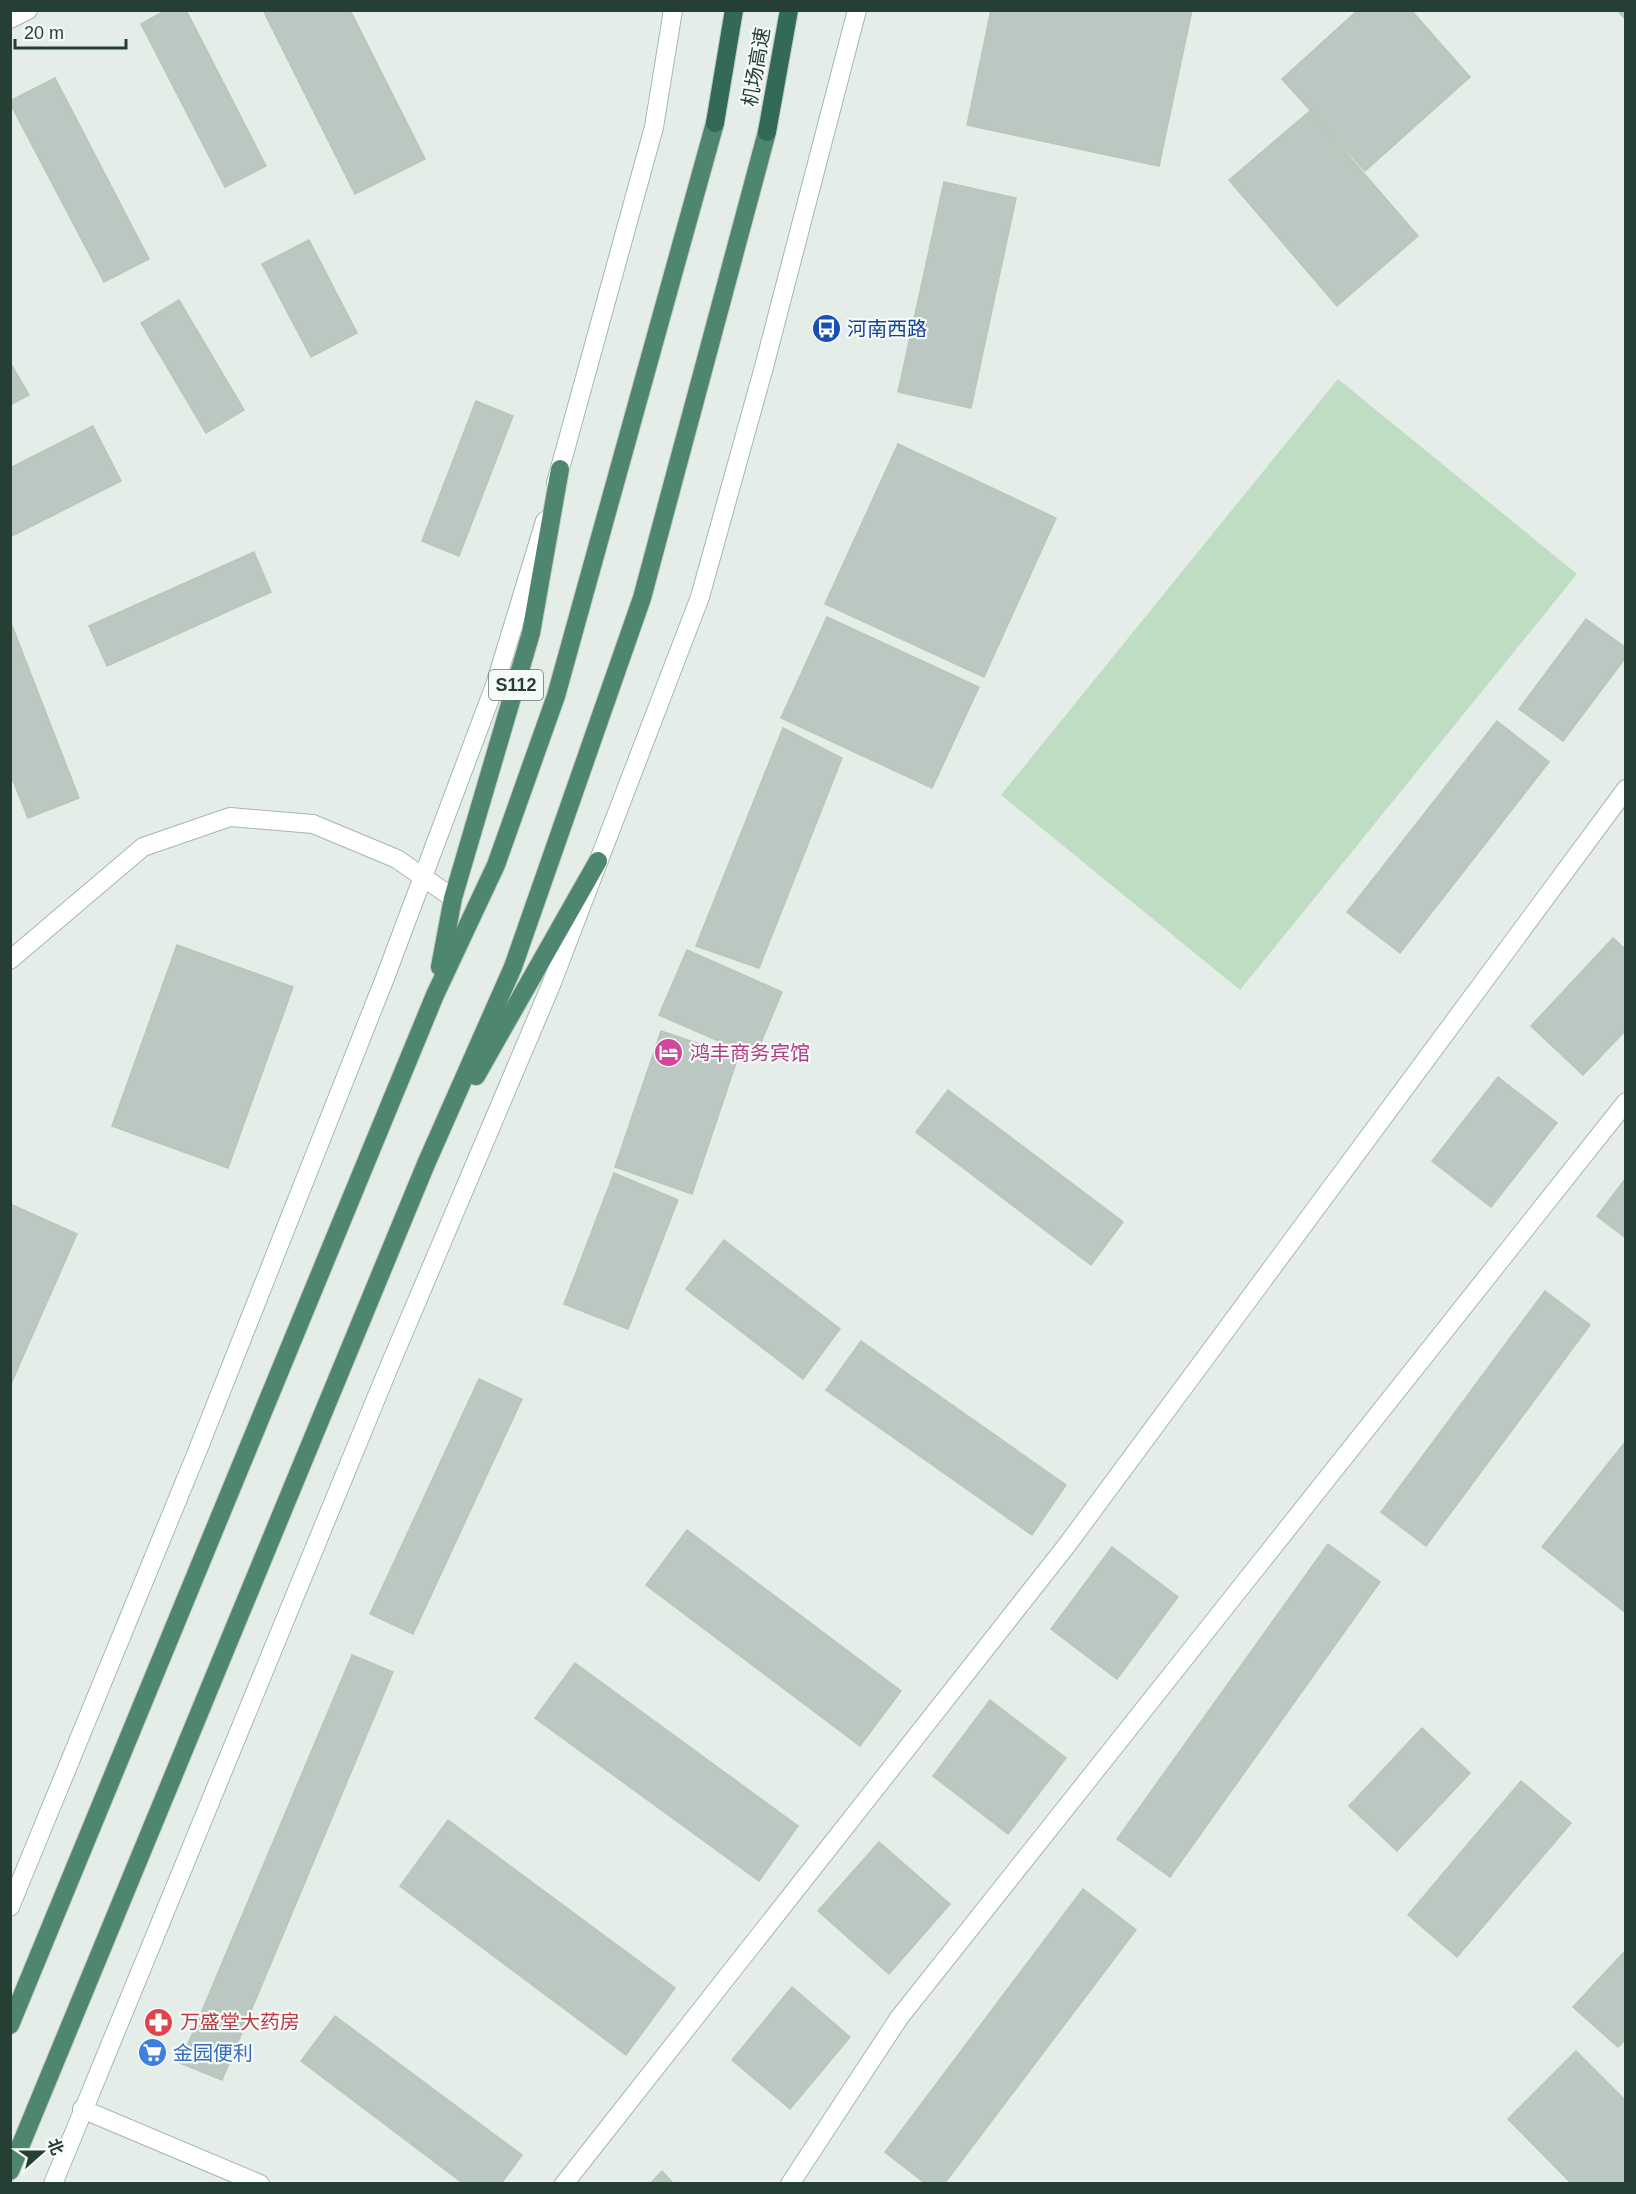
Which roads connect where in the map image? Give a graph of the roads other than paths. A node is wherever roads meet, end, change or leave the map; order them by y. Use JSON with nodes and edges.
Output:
{"nodes":[{"id":1,"x":28,"y":10,"type":"edge"},
{"id":2,"x":673,"y":10,"type":"edge"},
{"id":3,"x":734,"y":10,"type":"edge"},
{"id":4,"x":789,"y":10,"type":"edge"},
{"id":5,"x":857,"y":10,"type":"edge"},
{"id":6,"x":10,"y":19,"type":"edge"},
{"id":7,"x":560,"y":469,"type":"junction"},
{"id":8,"x":1626,"y":789,"type":"edge"},
{"id":9,"x":598,"y":861,"type":"junction"},
{"id":10,"x":423,"y":877,"type":"junction"},
{"id":11,"x":453,"y":898,"type":"junction"},
{"id":12,"x":10,"y":960,"type":"edge"},
{"id":13,"x":435,"y":995,"type":"junction"},
{"id":14,"x":1626,"y":1102,"type":"edge"},
{"id":15,"x":426,"y":1164,"type":"junction"},
{"id":16,"x":10,"y":1906,"type":"edge"},
{"id":17,"x":10,"y":2025,"type":"edge"},
{"id":18,"x":82,"y":2109,"type":"junction"},
{"id":19,"x":10,"y":2171,"type":"edge"},
{"id":20,"x":53,"y":2184,"type":"edge"},
{"id":21,"x":260,"y":2184,"type":"edge"},
{"id":22,"x":564,"y":2184,"type":"edge"},
{"id":23,"x":790,"y":2184,"type":"edge"}],
"edges":[{"from":1,"to":6,"type":"main road"},
{"from":2,"to":7,"type":"main road","number":"S112"},
{"from":3,"to":13,"type":"highway","name":"机场高速"},
{"from":4,"to":15,"type":"highway","name":"机场高速"},
{"from":5,"to":9,"type":"main road"},
{"from":7,"to":10,"type":"main road"},
{"from":7,"to":11,"type":"highway","number":"S112"},
{"from":8,"to":22,"type":"main road"},
{"from":9,"to":15,"type":"highway"},
{"from":9,"to":18,"type":"main road"},
{"from":10,"to":11,"type":"main road"},
{"from":10,"to":12,"type":"main road"},
{"from":10,"to":16,"type":"main road"},
{"from":11,"to":13,"type":"highway","number":"S112"},
{"from":13,"to":17,"type":"highway"},
{"from":14,"to":23,"type":"main road"},
{"from":15,"to":19,"type":"highway"},
{"from":18,"to":20,"type":"main road"},
{"from":18,"to":21,"type":"main road"}]}
